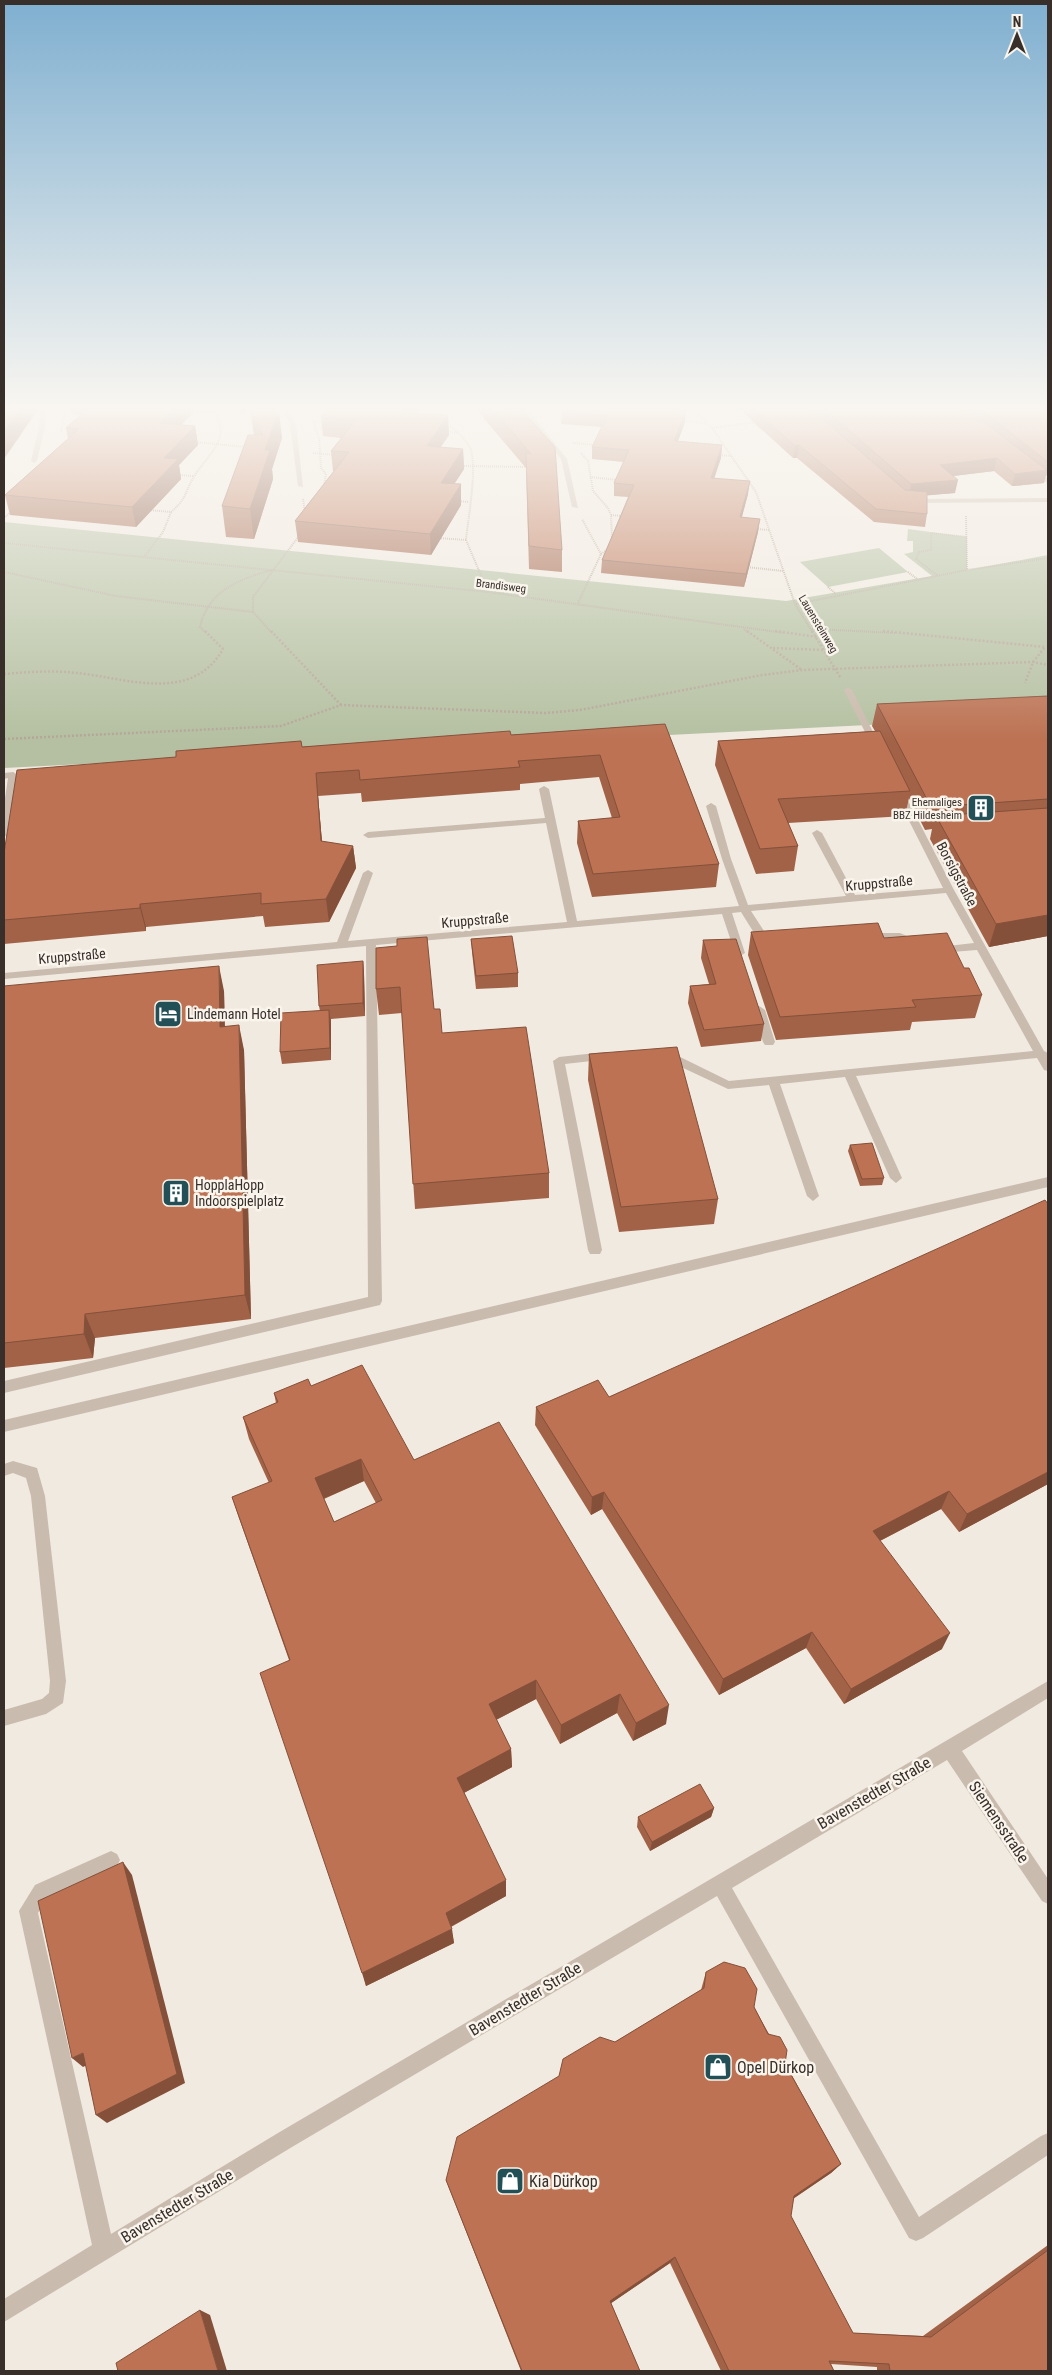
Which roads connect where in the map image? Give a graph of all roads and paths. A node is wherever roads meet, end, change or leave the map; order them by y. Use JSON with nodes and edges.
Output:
{"nodes":[{"id":1,"x":168,"y":519,"type":"edge"},
{"id":2,"x":468,"y":519,"type":"edge"},
{"id":3,"x":582,"y":519,"type":"edge"},
{"id":4,"x":766,"y":519,"type":"edge"},
{"id":5,"x":966,"y":519,"type":"edge"},
{"id":6,"x":752,"y":528,"type":"edge"},
{"id":7,"x":770,"y":530,"type":"junction"},
{"id":8,"x":302,"y":532,"type":"edge"},
{"id":9,"x":967,"y":537,"type":"junction"},
{"id":10,"x":436,"y":538,"type":"edge"},
{"id":11,"x":466,"y":540,"type":"junction"},
{"id":12,"x":4,"y":543,"type":"edge"},
{"id":13,"x":601,"y":554,"type":"junction"},
{"id":14,"x":610,"y":555,"type":"edge"},
{"id":15,"x":144,"y":556,"type":"junction"},
{"id":16,"x":1048,"y":558,"type":"edge"},
{"id":17,"x":745,"y":567,"type":"edge"},
{"id":18,"x":275,"y":570,"type":"junction"},
{"id":19,"x":967,"y":570,"type":"junction"},
{"id":20,"x":783,"y":571,"type":"junction"},
{"id":21,"x":4,"y":572,"type":"edge"},
{"id":22,"x":908,"y":572,"type":"dead end"},
{"id":23,"x":938,"y":575,"type":"junction"},
{"id":24,"x":917,"y":579,"type":"junction"},
{"id":25,"x":828,"y":586,"type":"dead end"},
{"id":26,"x":488,"y":592,"type":"junction"},
{"id":27,"x":836,"y":595,"type":"junction"},
{"id":28,"x":578,"y":603,"type":"junction"},
{"id":29,"x":795,"y":604,"type":"junction"},
{"id":30,"x":207,"y":606,"type":"junction"},
{"id":31,"x":253,"y":612,"type":"junction"},
{"id":32,"x":742,"y":627,"type":"junction"},
{"id":33,"x":812,"y":629,"type":"junction"},
{"id":34,"x":817,"y":637,"type":"junction"},
{"id":35,"x":770,"y":648,"type":"junction"},
{"id":36,"x":824,"y":650,"type":"junction"},
{"id":37,"x":1033,"y":662,"type":"junction"},
{"id":38,"x":1048,"y":665,"type":"edge"},
{"id":39,"x":803,"y":670,"type":"junction"},
{"id":40,"x":836,"y":670,"type":"junction"},
{"id":41,"x":4,"y":674,"type":"edge"},
{"id":42,"x":1025,"y":683,"type":"dead end"},
{"id":43,"x":848,"y":690,"type":"joint"},
{"id":44,"x":342,"y":706,"type":"junction"},
{"id":45,"x":4,"y":738,"type":"edge"},
{"id":46,"x":882,"y":759,"type":"edge"},
{"id":47,"x":4,"y":776,"type":"edge"},
{"id":48,"x":895,"y":784,"type":"edge"},
{"id":49,"x":544,"y":789,"type":"dead end"},
{"id":50,"x":711,"y":806,"type":"dead end"},
{"id":51,"x":550,"y":820,"type":"junction"},
{"id":52,"x":817,"y":833,"type":"dead end"},
{"id":53,"x":4,"y":834,"type":"edge"},
{"id":54,"x":368,"y":835,"type":"dead end"},
{"id":55,"x":368,"y":873,"type":"dead end"},
{"id":56,"x":949,"y":890,"type":"junction"},
{"id":57,"x":852,"y":899,"type":"junction"},
{"id":58,"x":743,"y":909,"type":"junction"},
{"id":59,"x":726,"y":911,"type":"junction"},
{"id":60,"x":572,"y":925,"type":"junction"},
{"id":61,"x":860,"y":936,"type":"edge"},
{"id":62,"x":784,"y":940,"type":"edge"},
{"id":63,"x":371,"y":943,"type":"junction"},
{"id":64,"x":341,"y":946,"type":"junction"},
{"id":65,"x":981,"y":946,"type":"junction"},
{"id":66,"x":745,"y":967,"type":"edge"},
{"id":67,"x":4,"y":976,"type":"edge"},
{"id":68,"x":754,"y":995,"type":"edge"},
{"id":69,"x":769,"y":1042,"type":"dead end"},
{"id":70,"x":656,"y":1050,"type":"edge"},
{"id":71,"x":618,"y":1054,"type":"edge"},
{"id":72,"x":1043,"y":1054,"type":"junction"},
{"id":73,"x":1048,"y":1067,"type":"edge"},
{"id":74,"x":849,"y":1073,"type":"junction"},
{"id":75,"x":773,"y":1080,"type":"junction"},
{"id":76,"x":896,"y":1178,"type":"dead end"},
{"id":77,"x":1048,"y":1182,"type":"edge"},
{"id":78,"x":813,"y":1196,"type":"dead end"},
{"id":79,"x":595,"y":1250,"type":"dead end"},
{"id":80,"x":4,"y":1387,"type":"edge"},
{"id":81,"x":4,"y":1426,"type":"edge"},
{"id":82,"x":4,"y":1470,"type":"edge"},
{"id":83,"x":1048,"y":1689,"type":"edge"},
{"id":84,"x":4,"y":1718,"type":"edge"},
{"id":85,"x":950,"y":1749,"type":"junction"},
{"id":86,"x":111,"y":1860,"type":"dead end"},
{"id":87,"x":719,"y":1883,"type":"junction"},
{"id":88,"x":1048,"y":1895,"type":"edge"},
{"id":89,"x":1048,"y":2143,"type":"edge"},
{"id":90,"x":104,"y":2250,"type":"junction"},
{"id":91,"x":4,"y":2311,"type":"edge"}],
"edges":[{"from":1,"to":15,"type":"path"},
{"from":2,"to":11,"type":"path"},
{"from":3,"to":13,"type":"path"},
{"from":4,"to":7,"type":"path","name":"Lauensteinweg"},
{"from":5,"to":9,"type":"path"},
{"from":6,"to":7,"type":"path"},
{"from":7,"to":20,"type":"path","name":"Lauensteinweg"},
{"from":8,"to":18,"type":"path"},
{"from":9,"to":19,"type":"path"},
{"from":9,"to":23,"type":"path"},
{"from":10,"to":11,"type":"path"},
{"from":11,"to":26,"type":"path"},
{"from":12,"to":15,"type":"path","name":"Brandisweg"},
{"from":13,"to":14,"type":"path"},
{"from":13,"to":28,"type":"path"},
{"from":15,"to":18,"type":"path","name":"Brandisweg"},
{"from":16,"to":19,"type":"path"},
{"from":17,"to":20,"type":"path"},
{"from":18,"to":26,"type":"path","name":"Brandisweg"},
{"from":18,"to":30,"type":"path"},
{"from":18,"to":31,"type":"path"},
{"from":19,"to":23,"type":"path"},
{"from":20,"to":29,"type":"path","name":"Lauensteinweg"},
{"from":21,"to":30,"type":"path"},
{"from":22,"to":24,"type":"path"},
{"from":23,"to":24,"type":"path"},
{"from":24,"to":27,"type":"path"},
{"from":25,"to":27,"type":"path"},
{"from":26,"to":28,"type":"path","name":"Brandisweg"},
{"from":27,"to":29,"type":"path"},
{"from":28,"to":32,"type":"path","name":"Brandisweg"},
{"from":29,"to":33,"type":"path","name":"Lauensteinweg"},
{"from":30,"to":31,"type":"path"},
{"from":30,"to":41,"type":"path"},
{"from":31,"to":44,"type":"path"},
{"from":32,"to":34,"type":"path","name":"Brandisweg"},
{"from":32,"to":35,"type":"path"},
{"from":33,"to":34,"type":"path","name":"Lauensteinweg"},
{"from":33,"to":37,"type":"path"},
{"from":34,"to":36,"type":"path","name":"Lauensteinweg"},
{"from":35,"to":36,"type":"path"},
{"from":35,"to":39,"type":"path"},
{"from":36,"to":40,"type":"path","name":"Lauensteinweg"},
{"from":37,"to":38,"type":"path"},
{"from":37,"to":40,"type":"path"},
{"from":37,"to":42,"type":"path"},
{"from":39,"to":40,"type":"path"},
{"from":39,"to":44,"type":"path"},
{"from":40,"to":43,"type":"path","name":"Lauensteinweg"},
{"from":43,"to":46,"type":"street"},
{"from":44,"to":45,"type":"path"},
{"from":47,"to":53,"type":"street"},
{"from":48,"to":56,"type":"street","name":"Borsigstraße"},
{"from":49,"to":51,"type":"street"},
{"from":50,"to":58,"type":"street"},
{"from":51,"to":54,"type":"street"},
{"from":51,"to":60,"type":"street"},
{"from":52,"to":57,"type":"street"},
{"from":55,"to":64,"type":"street"},
{"from":56,"to":57,"type":"street","name":"Kruppstraße"},
{"from":56,"to":65,"type":"street","name":"Borsigstraße"},
{"from":57,"to":58,"type":"street","name":"Kruppstraße"},
{"from":58,"to":59,"type":"street","name":"Kruppstraße"},
{"from":58,"to":62,"type":"street"},
{"from":59,"to":60,"type":"street","name":"Kruppstraße"},
{"from":59,"to":66,"type":"street"},
{"from":60,"to":63,"type":"street","name":"Kruppstraße"},
{"from":61,"to":65,"type":"street"},
{"from":63,"to":64,"type":"street","name":"Kruppstraße"},
{"from":63,"to":80,"type":"street"},
{"from":64,"to":67,"type":"street","name":"Kruppstraße"},
{"from":65,"to":72,"type":"street","name":"Borsigstraße"},
{"from":68,"to":69,"type":"street"},
{"from":70,"to":75,"type":"street"},
{"from":71,"to":79,"type":"street"},
{"from":72,"to":73,"type":"street","name":"Borsigstraße"},
{"from":72,"to":74,"type":"street"},
{"from":74,"to":75,"type":"street"},
{"from":74,"to":76,"type":"street"},
{"from":75,"to":78,"type":"street"},
{"from":77,"to":81,"type":"street"},
{"from":82,"to":84,"type":"street"},
{"from":83,"to":85,"type":"street","name":"Bavenstedter Straße"},
{"from":85,"to":87,"type":"street","name":"Bavenstedter Straße"},
{"from":85,"to":88,"type":"street","name":"Siemensstraße"},
{"from":86,"to":90,"type":"street"},
{"from":87,"to":89,"type":"street"},
{"from":87,"to":90,"type":"street","name":"Bavenstedter Straße"},
{"from":90,"to":91,"type":"street","name":"Bavenstedter Straße"}]}
